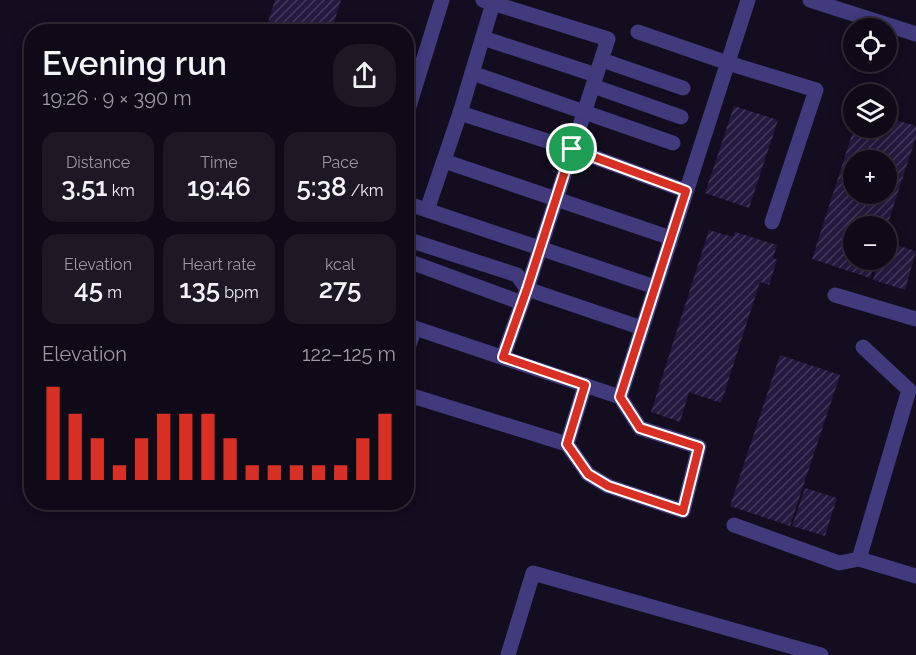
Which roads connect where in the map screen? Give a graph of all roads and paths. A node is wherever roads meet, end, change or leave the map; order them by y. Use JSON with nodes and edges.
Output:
{"nodes":[{"id":1,"x":442,"y":0,"type":"edge"},
{"id":2,"x":748,"y":0,"type":"edge"},
{"id":3,"x":810,"y":0,"type":"edge"},
{"id":4,"x":488,"y":2,"type":"edge"},
{"id":5,"x":638,"y":32,"type":"dead end"},
{"id":6,"x":916,"y":34,"type":"edge"},
{"id":7,"x":483,"y":38,"type":"junction"},
{"id":8,"x":602,"y":60,"type":"junction"},
{"id":9,"x":728,"y":63,"type":"junction"},
{"id":10,"x":472,"y":72,"type":"junction"},
{"id":11,"x":595,"y":81,"type":"junction"},
{"id":12,"x":683,"y":87,"type":"dead end"},
{"id":13,"x":414,"y":90,"type":"edge"},
{"id":14,"x":460,"y":113,"type":"junction"},
{"id":15,"x":584,"y":113,"type":"junction"},
{"id":16,"x":681,"y":117,"type":"dead end"},
{"id":17,"x":673,"y":143,"type":"dead end"},
{"id":18,"x":572,"y":149,"type":"junction"},
{"id":19,"x":444,"y":161,"type":"junction"},
{"id":20,"x":686,"y":191,"type":"junction"},
{"id":21,"x":555,"y":200,"type":"junction"},
{"id":22,"x":414,"y":206,"type":"edge"},
{"id":23,"x":427,"y":210,"type":"junction"},
{"id":24,"x":772,"y":222,"type":"dead end"},
{"id":25,"x":671,"y":238,"type":"junction"},
{"id":26,"x":414,"y":242,"type":"edge"},
{"id":27,"x":539,"y":249,"type":"junction"},
{"id":28,"x":414,"y":263,"type":"edge"},
{"id":29,"x":655,"y":287,"type":"junction"},
{"id":30,"x":835,"y":295,"type":"dead end"},
{"id":31,"x":524,"y":296,"type":"junction"},
{"id":32,"x":916,"y":319,"type":"edge"},
{"id":33,"x":414,"y":328,"type":"edge"},
{"id":34,"x":642,"y":328,"type":"junction"},
{"id":35,"x":863,"y":347,"type":"dead end"},
{"id":36,"x":503,"y":357,"type":"junction"},
{"id":37,"x":585,"y":385,"type":"junction"},
{"id":38,"x":414,"y":396,"type":"edge"},
{"id":39,"x":620,"y":397,"type":"junction"},
{"id":40,"x":567,"y":444,"type":"junction"},
{"id":41,"x":734,"y":525,"type":"dead end"},
{"id":42,"x":859,"y":560,"type":"junction"},
{"id":43,"x":916,"y":576,"type":"edge"},
{"id":44,"x":766,"y":648,"type":"edge"},
{"id":45,"x":508,"y":655,"type":"edge"},
{"id":46,"x":820,"y":655,"type":"edge"}],
"edges":[{"from":1,"to":13,"type":"street"},
{"from":2,"to":9,"type":"street"},
{"from":3,"to":6,"type":"street"},
{"from":4,"to":7,"type":"street"},
{"from":4,"to":8,"type":"street"},
{"from":5,"to":9,"type":"street"},
{"from":7,"to":10,"type":"street"},
{"from":7,"to":11,"type":"street"},
{"from":8,"to":11,"type":"street"},
{"from":8,"to":12,"type":"street"},
{"from":9,"to":20,"type":"street"},
{"from":9,"to":24,"type":"street"},
{"from":10,"to":14,"type":"street"},
{"from":10,"to":15,"type":"street"},
{"from":11,"to":15,"type":"street"},
{"from":11,"to":16,"type":"street"},
{"from":14,"to":18,"type":"street"},
{"from":14,"to":19,"type":"street"},
{"from":15,"to":17,"type":"street"},
{"from":15,"to":18,"type":"street"},
{"from":18,"to":20,"type":"street"},
{"from":18,"to":21,"type":"street"},
{"from":19,"to":21,"type":"street"},
{"from":19,"to":23,"type":"street"},
{"from":20,"to":25,"type":"street"},
{"from":21,"to":25,"type":"street"},
{"from":21,"to":27,"type":"street"},
{"from":22,"to":23,"type":"street"},
{"from":23,"to":27,"type":"street"},
{"from":25,"to":29,"type":"street"},
{"from":26,"to":31,"type":"street"},
{"from":27,"to":29,"type":"street"},
{"from":27,"to":31,"type":"street"},
{"from":28,"to":31,"type":"street"},
{"from":29,"to":34,"type":"street"},
{"from":30,"to":32,"type":"street"},
{"from":31,"to":34,"type":"street"},
{"from":31,"to":36,"type":"street"},
{"from":33,"to":36,"type":"street"},
{"from":34,"to":39,"type":"street"},
{"from":35,"to":42,"type":"street"},
{"from":36,"to":37,"type":"street"},
{"from":37,"to":39,"type":"street"},
{"from":37,"to":40,"type":"street"},
{"from":38,"to":40,"type":"street"},
{"from":39,"to":40,"type":"street"},
{"from":41,"to":42,"type":"street"},
{"from":42,"to":43,"type":"street"},
{"from":44,"to":45,"type":"street"},
{"from":44,"to":46,"type":"street"}]}
